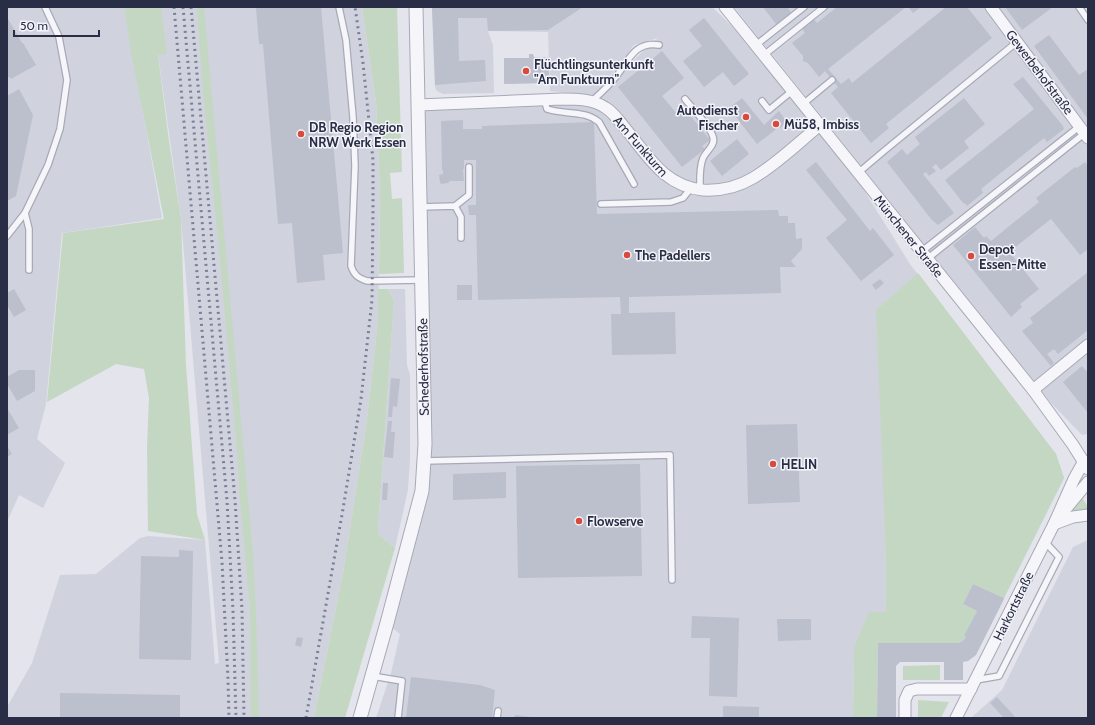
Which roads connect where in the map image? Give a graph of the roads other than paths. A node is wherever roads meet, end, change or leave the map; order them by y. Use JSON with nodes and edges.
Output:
{"nodes":[{"id":1,"x":45,"y":7,"type":"edge"},
{"id":2,"x":339,"y":7,"type":"edge"},
{"id":3,"x":416,"y":7,"type":"edge"},
{"id":4,"x":725,"y":7,"type":"edge"},
{"id":5,"x":804,"y":7,"type":"edge"},
{"id":6,"x":824,"y":7,"type":"edge"},
{"id":7,"x":991,"y":7,"type":"edge"},
{"id":8,"x":1079,"y":7,"type":"edge"},
{"id":9,"x":1088,"y":20,"type":"edge"},
{"id":10,"x":1017,"y":42,"type":"junction"},
{"id":11,"x":659,"y":45,"type":"dead end"},
{"id":12,"x":756,"y":45,"type":"junction"},
{"id":13,"x":764,"y":55,"type":"junction"},
{"id":14,"x":832,"y":80,"type":"dead end"},
{"id":15,"x":792,"y":91,"type":"junction"},
{"id":16,"x":544,"y":99,"type":"junction"},
{"id":17,"x":685,"y":99,"type":"dead end"},
{"id":18,"x":762,"y":101,"type":"dead end"},
{"id":19,"x":591,"y":102,"type":"junction"},
{"id":20,"x":803,"y":104,"type":"junction"},
{"id":21,"x":418,"y":105,"type":"junction"},
{"id":22,"x":820,"y":125,"type":"junction"},
{"id":23,"x":1084,"y":132,"type":"edge"},
{"id":24,"x":469,"y":167,"type":"dead end"},
{"id":25,"x":858,"y":173,"type":"junction"},
{"id":26,"x":634,"y":184,"type":"dead end"},
{"id":27,"x":695,"y":189,"type":"junction"},
{"id":28,"x":601,"y":204,"type":"dead end"},
{"id":29,"x":455,"y":206,"type":"junction"},
{"id":30,"x":420,"y":207,"type":"junction"},
{"id":31,"x":25,"y":213,"type":"junction"},
{"id":32,"x":7,"y":236,"type":"edge"},
{"id":33,"x":461,"y":238,"type":"dead end"},
{"id":34,"x":924,"y":255,"type":"junction"},
{"id":35,"x":30,"y":270,"type":"dead end"},
{"id":36,"x":422,"y":280,"type":"junction"},
{"id":37,"x":1088,"y":345,"type":"edge"},
{"id":38,"x":1032,"y":390,"type":"junction"},
{"id":39,"x":424,"y":461,"type":"junction"},
{"id":40,"x":1087,"y":466,"type":"edge"},
{"id":41,"x":1088,"y":482,"type":"edge"},
{"id":42,"x":1088,"y":515,"type":"edge"},
{"id":43,"x":1054,"y":524,"type":"junction"},
{"id":44,"x":1045,"y":542,"type":"junction"},
{"id":45,"x":672,"y":580,"type":"dead end"},
{"id":46,"x":372,"y":676,"type":"junction"},
{"id":47,"x":974,"y":684,"type":"junction"},
{"id":48,"x":498,"y":711,"type":"dead end"},
{"id":49,"x":360,"y":718,"type":"edge"},
{"id":50,"x":398,"y":718,"type":"edge"},
{"id":51,"x":497,"y":718,"type":"edge"},
{"id":52,"x":905,"y":718,"type":"edge"},
{"id":53,"x":956,"y":718,"type":"edge"}],
"edges":[{"from":1,"to":31,"type":"lane"},
{"from":2,"to":36,"type":"lane"},
{"from":3,"to":21,"type":"street","name":"Schederhofstraße"},
{"from":4,"to":12,"type":"street","name":"Münchener Straße"},
{"from":5,"to":12,"type":"lane"},
{"from":6,"to":13,"type":"lane"},
{"from":7,"to":10,"type":"street","name":"Gewerbehofstraße"},
{"from":8,"to":9,"type":"lane"},
{"from":10,"to":23,"type":"street","name":"Gewerbehofstraße"},
{"from":10,"to":25,"type":"lane"},
{"from":11,"to":19,"type":"lane"},
{"from":12,"to":13,"type":"street","name":"Münchener Straße"},
{"from":13,"to":15,"type":"street","name":"Münchener Straße"},
{"from":14,"to":20,"type":"lane"},
{"from":15,"to":18,"type":"lane"},
{"from":15,"to":20,"type":"street","name":"Münchener Straße"},
{"from":16,"to":19,"type":"street","name":"Am Funkturm"},
{"from":16,"to":21,"type":"street","name":"Am Funkturm"},
{"from":16,"to":26,"type":"lane"},
{"from":17,"to":27,"type":"lane"},
{"from":19,"to":27,"type":"street","name":"Am Funkturm"},
{"from":20,"to":22,"type":"street","name":"Münchener Straße"},
{"from":21,"to":30,"type":"street","name":"Schederhofstraße"},
{"from":22,"to":25,"type":"street","name":"Münchener Straße"},
{"from":22,"to":27,"type":"street","name":"Am Funkturm"},
{"from":23,"to":34,"type":"lane"},
{"from":23,"to":34,"type":"lane"},
{"from":24,"to":29,"type":"lane"},
{"from":25,"to":34,"type":"street","name":"Münchener Straße"},
{"from":27,"to":28,"type":"lane"},
{"from":29,"to":30,"type":"lane"},
{"from":29,"to":33,"type":"lane"},
{"from":30,"to":36,"type":"street","name":"Schederhofstraße"},
{"from":31,"to":32,"type":"lane"},
{"from":31,"to":35,"type":"lane"},
{"from":34,"to":38,"type":"street","name":"Münchener Straße"},
{"from":36,"to":39,"type":"street","name":"Schederhofstraße"},
{"from":37,"to":38,"type":"street"},
{"from":38,"to":40,"type":"street","name":"Münchener Straße"},
{"from":39,"to":45,"type":"lane"},
{"from":39,"to":46,"type":"street","name":"Schederhofstraße"},
{"from":40,"to":43,"type":"street","name":"Harkortstraße"},
{"from":41,"to":43,"type":"street","name":"Harkortstraße"},
{"from":42,"to":43,"type":"street"},
{"from":43,"to":44,"type":"street","name":"Harkortstraße"},
{"from":44,"to":47,"type":"street","name":"Harkortstraße"},
{"from":44,"to":47,"type":"lane"},
{"from":46,"to":49,"type":"street","name":"Schederhofstraße"},
{"from":46,"to":50,"type":"lane"},
{"from":47,"to":52,"type":"street"},
{"from":47,"to":53,"type":"street","name":"Harkortstraße"},
{"from":48,"to":51,"type":"lane"}]}
